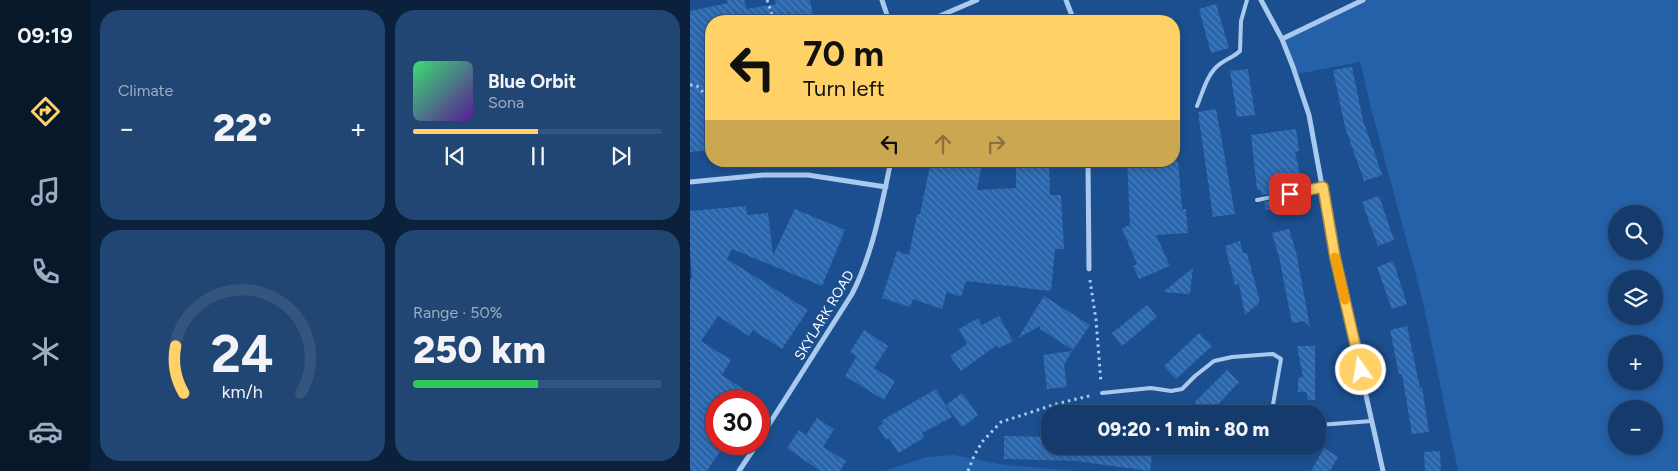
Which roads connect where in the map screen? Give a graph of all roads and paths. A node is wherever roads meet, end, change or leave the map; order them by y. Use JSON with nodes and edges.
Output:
{"nodes":[{"id":1,"x":767,"y":0,"type":"edge"},
{"id":2,"x":882,"y":0,"type":"edge"},
{"id":3,"x":977,"y":0,"type":"edge"},
{"id":4,"x":1066,"y":0,"type":"edge"},
{"id":5,"x":1247,"y":0,"type":"edge"},
{"id":6,"x":1261,"y":0,"type":"edge"},
{"id":7,"x":1363,"y":0,"type":"edge"},
{"id":8,"x":772,"y":15,"type":"edge"},
{"id":9,"x":887,"y":15,"type":"edge"},
{"id":10,"x":942,"y":15,"type":"edge"},
{"id":11,"x":1072,"y":15,"type":"edge"},
{"id":12,"x":1282,"y":39,"type":"junction"},
{"id":13,"x":690,"y":85,"type":"edge"},
{"id":14,"x":705,"y":93,"type":"edge"},
{"id":15,"x":1197,"y":106,"type":"dead end"},
{"id":16,"x":890,"y":167,"type":"edge"},
{"id":17,"x":1088,"y":167,"type":"edge"},
{"id":18,"x":690,"y":182,"type":"edge"},
{"id":19,"x":886,"y":187,"type":"junction"},
{"id":20,"x":1323,"y":187,"type":"junction"},
{"id":21,"x":1258,"y":200,"type":"dead end"},
{"id":22,"x":1089,"y":269,"type":"joint"},
{"id":23,"x":1102,"y":393,"type":"junction"},
{"id":24,"x":1273,"y":405,"type":"edge"},
{"id":25,"x":1372,"y":421,"type":"junction"},
{"id":26,"x":770,"y":423,"type":"edge"},
{"id":27,"x":1326,"y":424,"type":"edge"},
{"id":28,"x":749,"y":455,"type":"edge"},
{"id":29,"x":739,"y":471,"type":"edge"},
{"id":30,"x":968,"y":471,"type":"edge"},
{"id":31,"x":1383,"y":471,"type":"edge"}],
"edges":[{"from":1,"to":8,"type":"path"},
{"from":2,"to":9,"type":"street"},
{"from":3,"to":10,"type":"street"},
{"from":4,"to":11,"type":"street"},
{"from":5,"to":15,"type":"lane"},
{"from":6,"to":12,"type":"street"},
{"from":7,"to":12,"type":"street"},
{"from":12,"to":20,"type":"street"},
{"from":13,"to":14,"type":"path"},
{"from":16,"to":19,"type":"street","name":"SKYLARK ROAD"},
{"from":17,"to":22,"type":"street"},
{"from":18,"to":19,"type":"street"},
{"from":19,"to":26,"type":"street","name":"SKYLARK ROAD"},
{"from":20,"to":21,"type":"lane"},
{"from":20,"to":25,"type":"street"},
{"from":22,"to":23,"type":"path"},
{"from":23,"to":24,"type":"lane"},
{"from":23,"to":30,"type":"path"},
{"from":25,"to":27,"type":"lane"},
{"from":25,"to":31,"type":"street"},
{"from":28,"to":29,"type":"street"}]}
